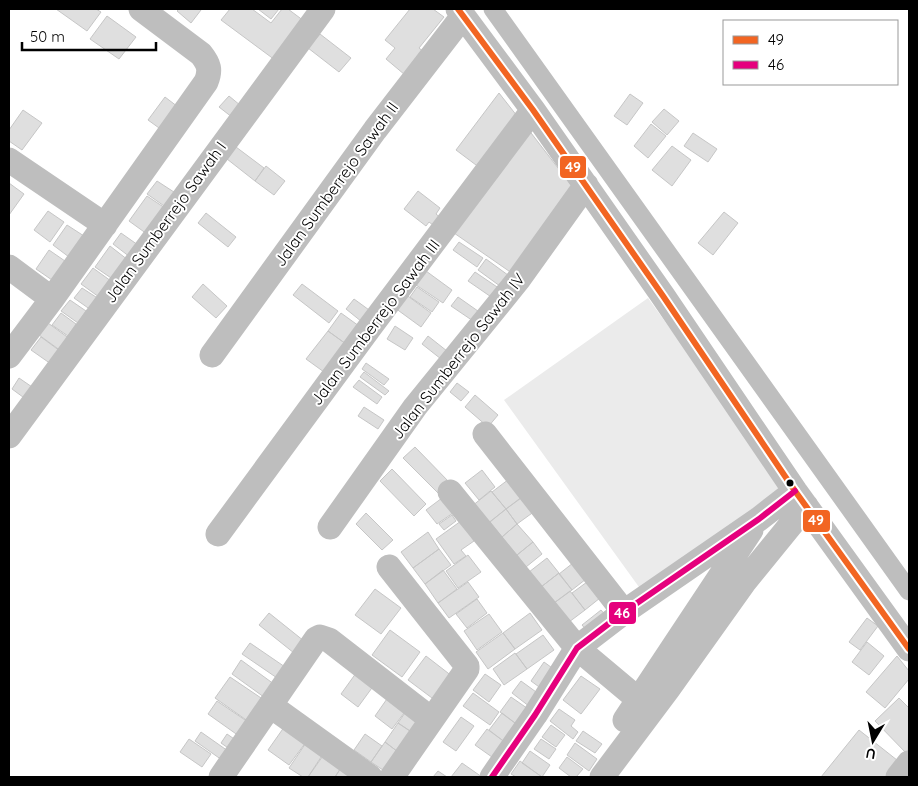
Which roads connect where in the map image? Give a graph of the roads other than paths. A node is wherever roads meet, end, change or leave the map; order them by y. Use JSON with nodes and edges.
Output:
{"nodes":[{"id":1,"x":141,"y":9,"type":"edge"},
{"id":2,"x":323,"y":9,"type":"edge"},
{"id":3,"x":460,"y":12,"type":"edge"},
{"id":4,"x":533,"y":110,"type":"junction"},
{"id":5,"x":9,"y":160,"type":"edge"},
{"id":6,"x":586,"y":185,"type":"junction"},
{"id":7,"x":105,"y":225,"type":"junction"},
{"id":8,"x":9,"y":267,"type":"edge"},
{"id":9,"x":52,"y":299,"type":"junction"},
{"id":10,"x":212,"y":355,"type":"dead end"},
{"id":11,"x":9,"y":356,"type":"edge"},
{"id":12,"x":485,"y":434,"type":"dead end"},
{"id":13,"x":9,"y":436,"type":"edge"},
{"id":14,"x":450,"y":492,"type":"dead end"},
{"id":15,"x":800,"y":499,"type":"junction"},
{"id":16,"x":759,"y":519,"type":"junction"},
{"id":17,"x":330,"y":527,"type":"dead end"},
{"id":18,"x":218,"y":534,"type":"dead end"},
{"id":19,"x":389,"y":567,"type":"dead end"},
{"id":20,"x":624,"y":612,"type":"junction"},
{"id":21,"x":577,"y":648,"type":"junction"},
{"id":22,"x":909,"y":649,"type":"edge"},
{"id":23,"x":639,"y":700,"type":"junction"},
{"id":24,"x":271,"y":706,"type":"junction"},
{"id":25,"x":431,"y":718,"type":"junction"},
{"id":26,"x":909,"y":763,"type":"edge"},
{"id":27,"x":223,"y":776,"type":"edge"},
{"id":28,"x":370,"y":777,"type":"edge"},
{"id":29,"x":392,"y":777,"type":"edge"},
{"id":30,"x":492,"y":777,"type":"edge"},
{"id":31,"x":585,"y":777,"type":"edge"},
{"id":32,"x":602,"y":777,"type":"edge"},
{"id":33,"x":898,"y":777,"type":"edge"}],
"edges":[{"from":1,"to":7,"type":"street"},
{"from":2,"to":13,"type":"street","name":"Jalan Sumberrejo Sawah I"},
{"from":3,"to":4,"type":"street"},
{"from":3,"to":10,"type":"street","name":"Jalan Sumberrejo Sawah II"},
{"from":4,"to":6,"type":"street"},
{"from":4,"to":18,"type":"street","name":"Jalan Sumberrejo Sawah III"},
{"from":5,"to":7,"type":"street"},
{"from":6,"to":15,"type":"street"},
{"from":6,"to":17,"type":"street","name":"Jalan Sumberrejo Sawah IV"},
{"from":7,"to":9,"type":"street"},
{"from":8,"to":9,"type":"street"},
{"from":9,"to":11,"type":"street"},
{"from":12,"to":20,"type":"street"},
{"from":14,"to":21,"type":"street"},
{"from":15,"to":16,"type":"street"},
{"from":15,"to":22,"type":"street"},
{"from":15,"to":32,"type":"street"},
{"from":16,"to":20,"type":"street"},
{"from":16,"to":23,"type":"street"},
{"from":19,"to":25,"type":"street"},
{"from":20,"to":21,"type":"street"},
{"from":21,"to":23,"type":"street"},
{"from":21,"to":30,"type":"street"},
{"from":23,"to":31,"type":"street"},
{"from":24,"to":25,"type":"street"},
{"from":24,"to":27,"type":"street"},
{"from":24,"to":28,"type":"street"},
{"from":25,"to":29,"type":"street"},
{"from":26,"to":33,"type":"street"}]}
